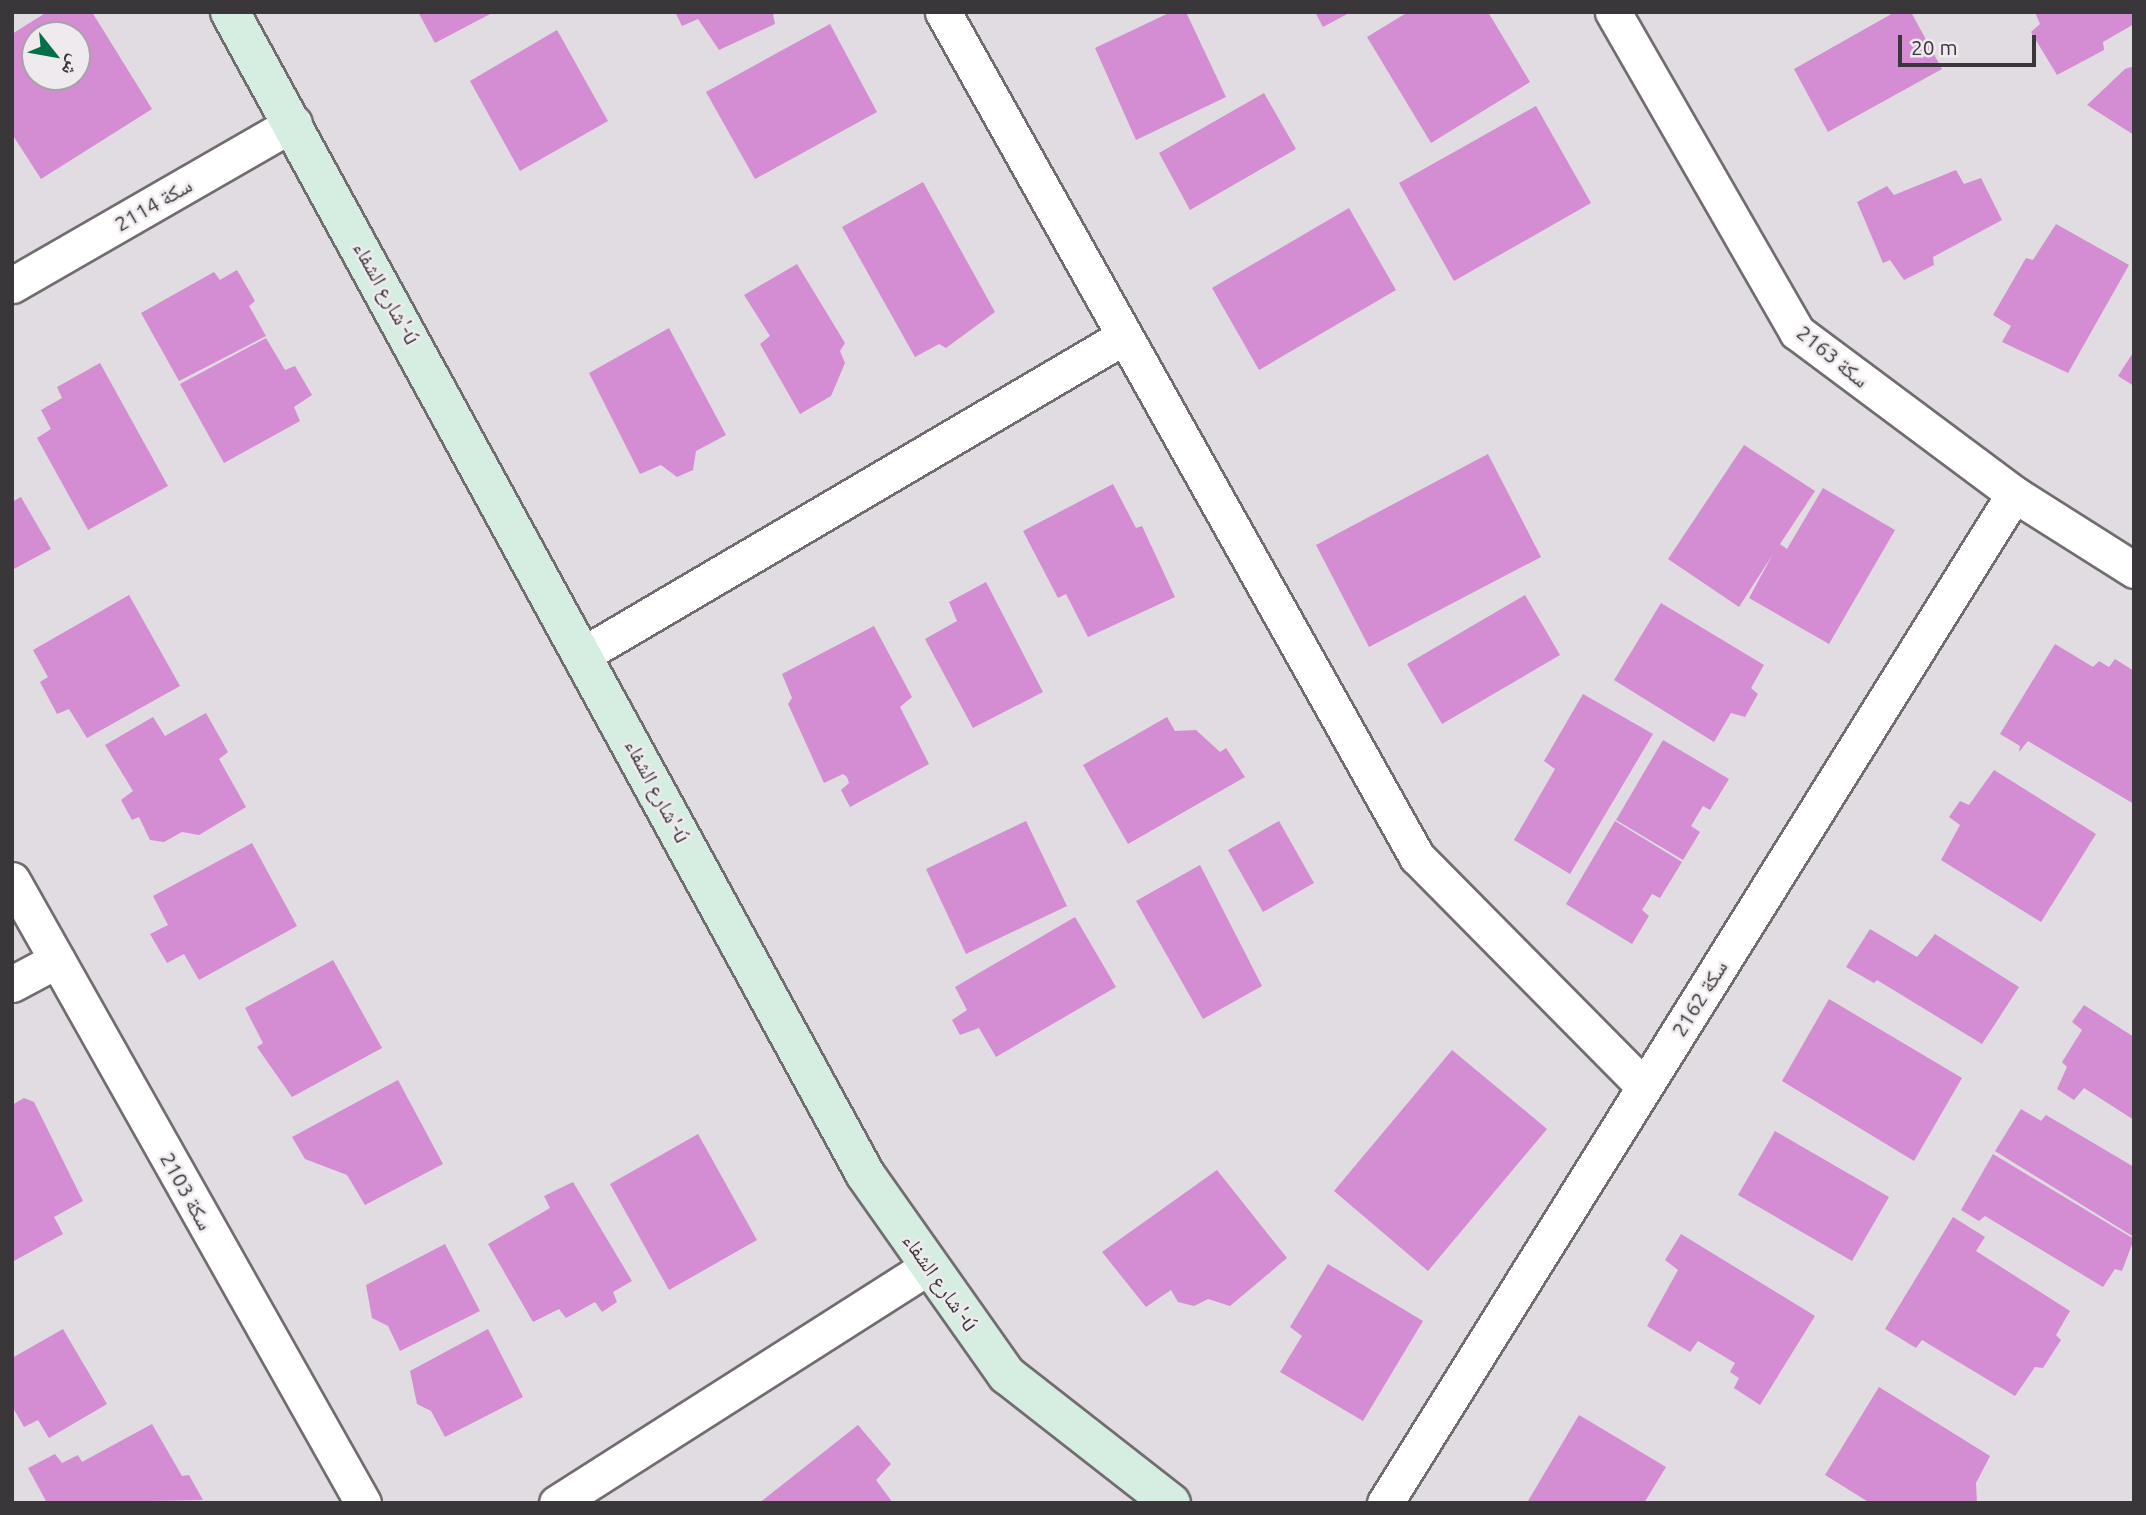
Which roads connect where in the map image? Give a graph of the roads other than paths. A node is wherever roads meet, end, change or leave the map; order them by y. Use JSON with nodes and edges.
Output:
{"nodes":[{"id":1,"x":230,"y":12,"type":"edge"},
{"id":2,"x":943,"y":12,"type":"edge"},
{"id":3,"x":1613,"y":12,"type":"edge"},
{"id":4,"x":294,"y":124,"type":"junction"},
{"id":5,"x":12,"y":285,"type":"edge"},
{"id":6,"x":1123,"y":337,"type":"junction"},
{"id":7,"x":2014,"y":495,"type":"junction"},
{"id":8,"x":2134,"y":570,"type":"edge"},
{"id":9,"x":584,"y":654,"type":"junction"},
{"id":10,"x":12,"y":880,"type":"edge"},
{"id":11,"x":57,"y":960,"type":"junction"},
{"id":12,"x":12,"y":984,"type":"edge"},
{"id":13,"x":1644,"y":1086,"type":"junction"},
{"id":14,"x":929,"y":1266,"type":"junction"},
{"id":15,"x":363,"y":1503,"type":"edge"},
{"id":16,"x":557,"y":1503,"type":"edge"},
{"id":17,"x":1171,"y":1503,"type":"edge"},
{"id":18,"x":1385,"y":1503,"type":"edge"}],
"edges":[{"from":1,"to":4,"type":"street","name":"شارع الشفاء'-ú"},
{"from":2,"to":6,"type":"street"},
{"from":3,"to":7,"type":"street","name":"سكة 2163"},
{"from":4,"to":5,"type":"street","name":"سكة 2114"},
{"from":4,"to":9,"type":"street","name":"شارع الشفاء'-ú"},
{"from":6,"to":9,"type":"street"},
{"from":6,"to":13,"type":"street"},
{"from":7,"to":8,"type":"street","name":"سكة 2163"},
{"from":7,"to":13,"type":"street","name":"سكة 2162"},
{"from":9,"to":14,"type":"street","name":"شارع الشفاء'-ú"},
{"from":10,"to":11,"type":"street","name":"سكة 2103"},
{"from":11,"to":12,"type":"street"},
{"from":11,"to":15,"type":"street","name":"سكة 2103"},
{"from":13,"to":18,"type":"street","name":"سكة 2162"},
{"from":14,"to":16,"type":"street"},
{"from":14,"to":17,"type":"street","name":"شارع الشفاء'-ú"}]}
